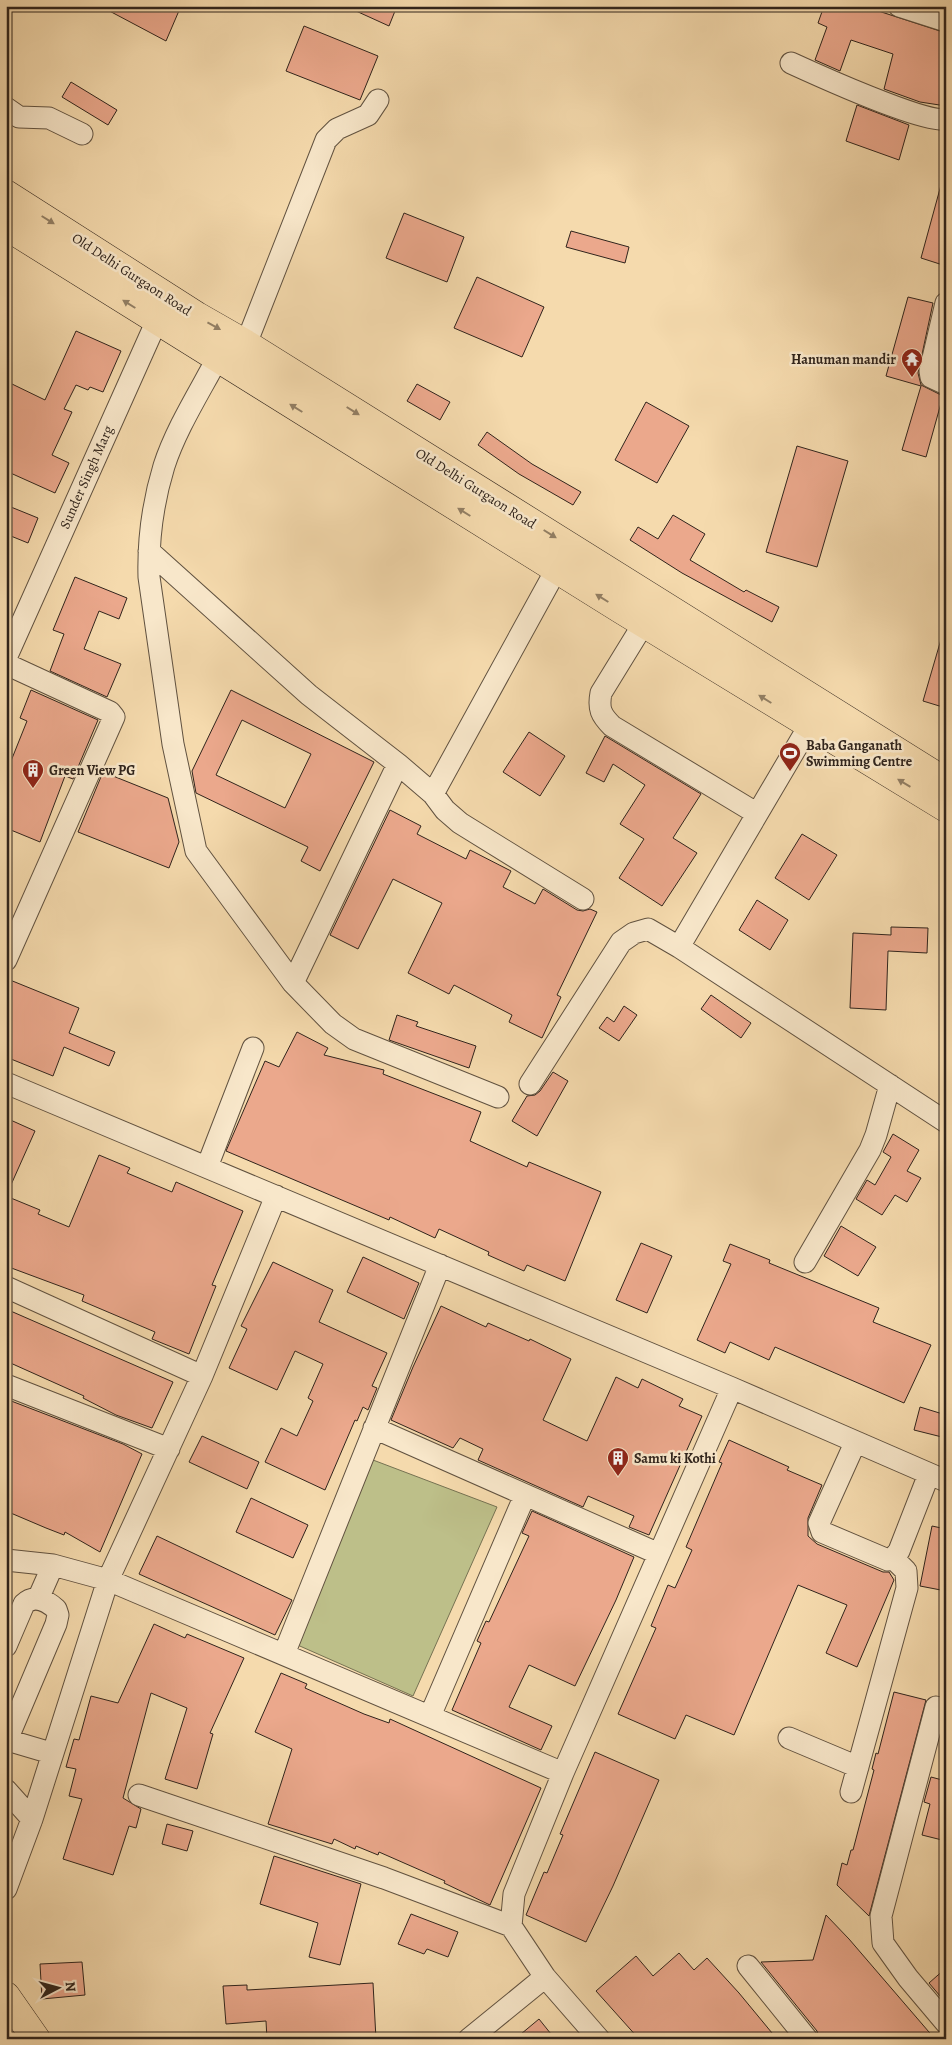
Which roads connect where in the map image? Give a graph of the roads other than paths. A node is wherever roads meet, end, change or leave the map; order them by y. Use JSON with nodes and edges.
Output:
{"nodes":[{"id":1,"x":900,"y":6,"type":"edge"},
{"id":2,"x":946,"y":21,"type":"edge"},
{"id":3,"x":791,"y":63,"type":"dead end"},
{"id":4,"x":378,"y":100,"type":"dead end"},
{"id":5,"x":6,"y":108,"type":"edge"},
{"id":6,"x":946,"y":119,"type":"edge"},
{"id":7,"x":82,"y":134,"type":"dead end"},
{"id":8,"x":6,"y":194,"type":"edge"},
{"id":9,"x":6,"y":226,"type":"edge"},
{"id":10,"x":946,"y":304,"type":"edge"},
{"id":11,"x":161,"y":309,"type":"junction"},
{"id":12,"x":246,"y":344,"type":"junction"},
{"id":13,"x":217,"y":359,"type":"junction"},
{"id":14,"x":946,"y":384,"type":"edge"},
{"id":15,"x":149,"y":550,"type":"junction"},
{"id":16,"x":556,"y":570,"type":"junction"},
{"id":17,"x":651,"y":612,"type":"junction"},
{"id":18,"x":6,"y":658,"type":"edge"},
{"id":19,"x":6,"y":664,"type":"edge"},
{"id":20,"x":809,"y":726,"type":"junction"},
{"id":21,"x":398,"y":764,"type":"junction"},
{"id":22,"x":946,"y":782,"type":"edge"},
{"id":23,"x":433,"y":794,"type":"junction"},
{"id":24,"x":946,"y":808,"type":"edge"},
{"id":25,"x":756,"y":813,"type":"junction"},
{"id":26,"x":583,"y":898,"type":"dead end"},
{"id":27,"x":679,"y":946,"type":"junction"},
{"id":28,"x":6,"y":960,"type":"edge"},
{"id":29,"x":293,"y":983,"type":"junction"},
{"id":30,"x":253,"y":1048,"type":"dead end"},
{"id":31,"x":6,"y":1083,"type":"edge"},
{"id":32,"x":530,"y":1084,"type":"dead end"},
{"id":33,"x":890,"y":1084,"type":"junction"},
{"id":34,"x":498,"y":1097,"type":"dead end"},
{"id":35,"x":946,"y":1122,"type":"edge"},
{"id":36,"x":207,"y":1167,"type":"junction"},
{"id":37,"x":276,"y":1196,"type":"junction"},
{"id":38,"x":805,"y":1262,"type":"dead end"},
{"id":39,"x":440,"y":1265,"type":"junction"},
{"id":40,"x":6,"y":1287,"type":"edge"},
{"id":41,"x":202,"y":1376,"type":"junction"},
{"id":42,"x":6,"y":1385,"type":"edge"},
{"id":43,"x":732,"y":1388,"type":"junction"},
{"id":44,"x":374,"y":1428,"type":"junction"},
{"id":45,"x":855,"y":1443,"type":"junction"},
{"id":46,"x":169,"y":1449,"type":"junction"},
{"id":47,"x":937,"y":1477,"type":"edge"},
{"id":48,"x":525,"y":1495,"type":"junction"},
{"id":49,"x":659,"y":1554,"type":"junction"},
{"id":50,"x":892,"y":1558,"type":"junction"},
{"id":51,"x":6,"y":1560,"type":"edge"},
{"id":52,"x":53,"y":1565,"type":"junction"},
{"id":53,"x":108,"y":1580,"type":"junction"},
{"id":54,"x":38,"y":1599,"type":"junction"},
{"id":55,"x":6,"y":1646,"type":"edge"},
{"id":56,"x":284,"y":1654,"type":"junction"},
{"id":57,"x":936,"y":1707,"type":"dead end"},
{"id":58,"x":430,"y":1716,"type":"junction"},
{"id":59,"x":789,"y":1738,"type":"dead end"},
{"id":60,"x":7,"y":1741,"type":"edge"},
{"id":61,"x":51,"y":1753,"type":"junction"},
{"id":62,"x":858,"y":1767,"type":"junction"},
{"id":63,"x":563,"y":1773,"type":"junction"},
{"id":64,"x":6,"y":1790,"type":"edge"},
{"id":65,"x":851,"y":1792,"type":"dead end"},
{"id":66,"x":140,"y":1794,"type":"dead end"},
{"id":67,"x":32,"y":1819,"type":"junction"},
{"id":68,"x":6,"y":1889,"type":"edge"},
{"id":69,"x":511,"y":1926,"type":"junction"},
{"id":70,"x":748,"y":1966,"type":"dead end"},
{"id":71,"x":545,"y":1978,"type":"junction"},
{"id":72,"x":6,"y":1996,"type":"edge"},
{"id":73,"x":946,"y":2023,"type":"edge"},
{"id":74,"x":36,"y":2039,"type":"edge"},
{"id":75,"x":469,"y":2039,"type":"edge"},
{"id":76,"x":599,"y":2039,"type":"edge"},
{"id":77,"x":807,"y":2039,"type":"edge"}],
"edges":[{"from":1,"to":2,"type":"street"},
{"from":3,"to":6,"type":"street"},
{"from":4,"to":12,"type":"street"},
{"from":5,"to":7,"type":"street"},
{"from":8,"to":11,"type":"main road","name":"Old Delhi Gurgaon Road","one_way":true},
{"from":11,"to":9,"type":"main road","name":"Old Delhi Gurgaon Road","one_way":true},
{"from":10,"to":14,"type":"street"},
{"from":11,"to":12,"type":"main road","name":"Old Delhi Gurgaon Road","one_way":true},
{"from":11,"to":13,"type":"main road","name":"Old Delhi Gurgaon Road"},
{"from":11,"to":18,"type":"street","name":"Sunder Singh Marg"},
{"from":12,"to":17,"type":"main road","name":"Old Delhi Gurgaon Road","one_way":true},
{"from":13,"to":15,"type":"street"},
{"from":16,"to":13,"type":"main road","name":"Old Delhi Gurgaon Road","one_way":true},
{"from":15,"to":21,"type":"street"},
{"from":15,"to":29,"type":"street"},
{"from":17,"to":16,"type":"main road","name":"Old Delhi Gurgaon Road","one_way":true},
{"from":16,"to":23,"type":"street"},
{"from":20,"to":17,"type":"main road","name":"Old Delhi Gurgaon Road","one_way":true},
{"from":17,"to":22,"type":"main road","name":"Old Delhi Gurgaon Road"},
{"from":17,"to":25,"type":"street"},
{"from":19,"to":28,"type":"street"},
{"from":24,"to":20,"type":"main road","name":"Old Delhi Gurgaon Road","one_way":true},
{"from":20,"to":25,"type":"street"},
{"from":21,"to":23,"type":"street"},
{"from":21,"to":29,"type":"street"},
{"from":23,"to":26,"type":"street"},
{"from":25,"to":27,"type":"street"},
{"from":27,"to":32,"type":"street"},
{"from":27,"to":33,"type":"street"},
{"from":29,"to":34,"type":"street"},
{"from":30,"to":36,"type":"street"},
{"from":31,"to":36,"type":"street"},
{"from":33,"to":35,"type":"street"},
{"from":33,"to":38,"type":"street"},
{"from":36,"to":37,"type":"street"},
{"from":37,"to":39,"type":"street"},
{"from":37,"to":41,"type":"street"},
{"from":39,"to":43,"type":"street"},
{"from":39,"to":44,"type":"street"},
{"from":40,"to":41,"type":"street"},
{"from":41,"to":46,"type":"street"},
{"from":42,"to":46,"type":"street"},
{"from":43,"to":45,"type":"street"},
{"from":43,"to":49,"type":"street"},
{"from":44,"to":48,"type":"street"},
{"from":44,"to":56,"type":"street"},
{"from":45,"to":47,"type":"street"},
{"from":45,"to":50,"type":"street"},
{"from":46,"to":53,"type":"street"},
{"from":47,"to":50,"type":"street"},
{"from":48,"to":49,"type":"street"},
{"from":48,"to":58,"type":"street"},
{"from":49,"to":63,"type":"street"},
{"from":50,"to":62,"type":"street"},
{"from":51,"to":52,"type":"street"},
{"from":52,"to":53,"type":"street"},
{"from":52,"to":54,"type":"street"},
{"from":53,"to":56,"type":"street"},
{"from":53,"to":61,"type":"street"},
{"from":54,"to":55,"type":"street"},
{"from":54,"to":60,"type":"street"},
{"from":56,"to":58,"type":"street"},
{"from":57,"to":73,"type":"street"},
{"from":58,"to":63,"type":"street"},
{"from":59,"to":62,"type":"street"},
{"from":60,"to":61,"type":"street"},
{"from":61,"to":67,"type":"street"},
{"from":62,"to":65,"type":"street"},
{"from":63,"to":69,"type":"street"},
{"from":64,"to":67,"type":"street"},
{"from":66,"to":69,"type":"street"},
{"from":67,"to":68,"type":"street"},
{"from":69,"to":71,"type":"street"},
{"from":70,"to":77,"type":"street"},
{"from":71,"to":75,"type":"street"},
{"from":71,"to":76,"type":"street"},
{"from":72,"to":74,"type":"main road"}]}
